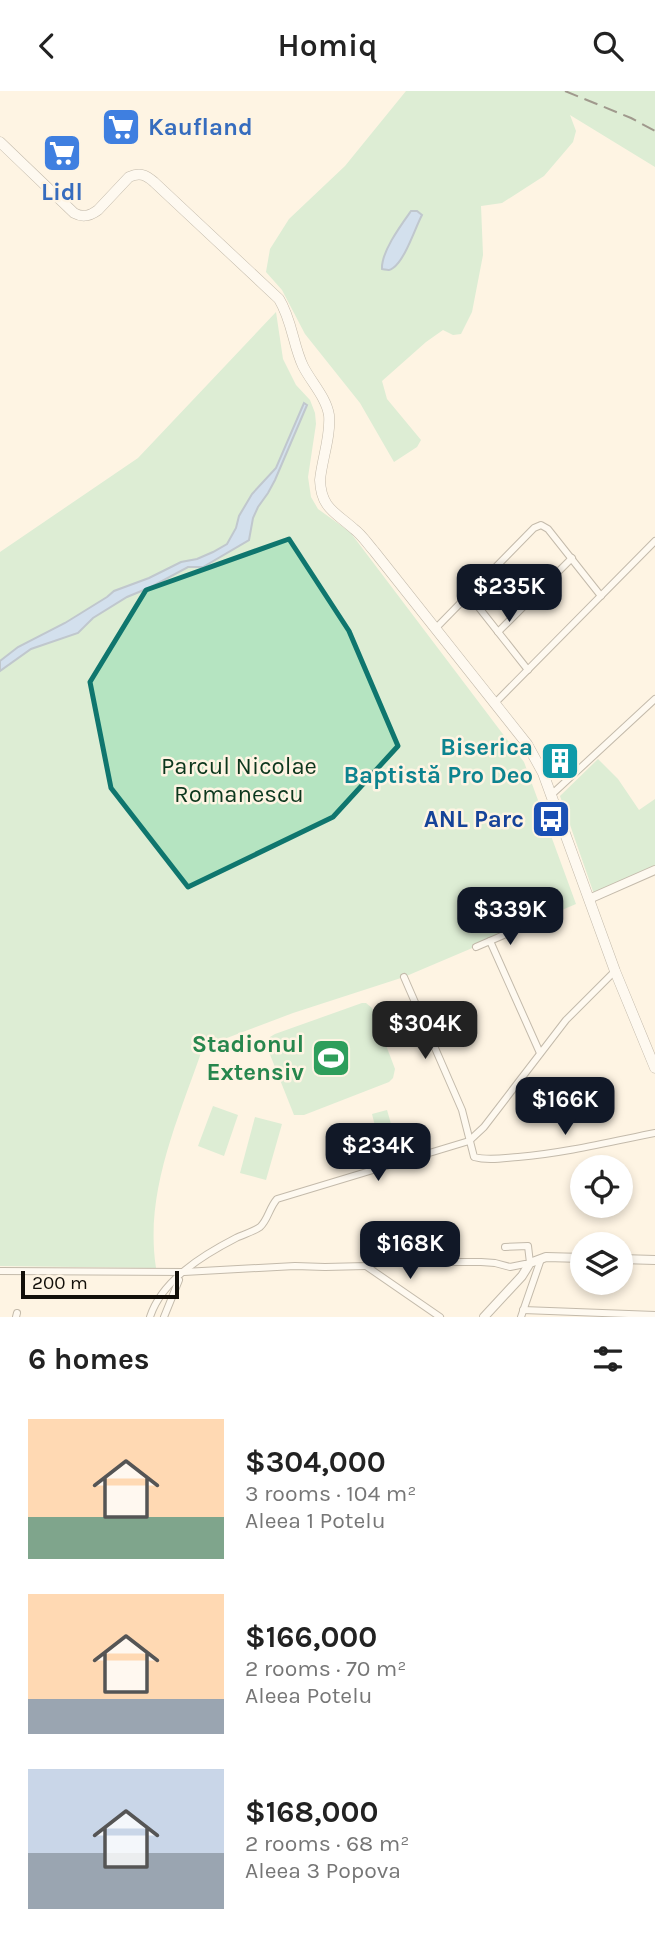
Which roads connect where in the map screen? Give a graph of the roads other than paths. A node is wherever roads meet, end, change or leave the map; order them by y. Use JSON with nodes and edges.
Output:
{"nodes":[{"id":1,"x":0,"y":142,"type":"edge"},
{"id":2,"x":655,"y":541,"type":"edge"},
{"id":3,"x":572,"y":558,"type":"junction"},
{"id":4,"x":470,"y":595,"type":"junction"},
{"id":5,"x":601,"y":596,"type":"junction"},
{"id":6,"x":436,"y":628,"type":"junction"},
{"id":7,"x":498,"y":632,"type":"junction"},
{"id":8,"x":528,"y":670,"type":"junction"},
{"id":9,"x":655,"y":699,"type":"edge"},
{"id":10,"x":495,"y":703,"type":"junction"},
{"id":11,"x":550,"y":796,"type":"junction"},
{"id":12,"x":655,"y":870,"type":"edge"},
{"id":13,"x":589,"y":899,"type":"junction"},
{"id":14,"x":534,"y":922,"type":"dead end"},
{"id":15,"x":490,"y":941,"type":"junction"},
{"id":16,"x":476,"y":947,"type":"dead end"},
{"id":17,"x":615,"y":971,"type":"junction"},
{"id":18,"x":404,"y":977,"type":"dead end"},
{"id":19,"x":540,"y":1053,"type":"junction"},
{"id":20,"x":655,"y":1068,"type":"edge"},
{"id":21,"x":655,"y":1133,"type":"edge"},
{"id":22,"x":469,"y":1141,"type":"junction"},
{"id":23,"x":505,"y":1247,"type":"dead end"},
{"id":24,"x":570,"y":1258,"type":"edge"},
{"id":25,"x":541,"y":1259,"type":"junction"},
{"id":26,"x":633,"y":1259,"type":"edge"},
{"id":27,"x":655,"y":1259,"type":"edge"},
{"id":28,"x":530,"y":1263,"type":"junction"},
{"id":29,"x":366,"y":1266,"type":"junction"},
{"id":30,"x":0,"y":1271,"type":"edge"},
{"id":31,"x":184,"y":1272,"type":"junction"},
{"id":32,"x":522,"y":1314,"type":"edge"},
{"id":33,"x":655,"y":1315,"type":"edge"},
{"id":34,"x":626,"y":1316,"type":"edge"},
{"id":35,"x":150,"y":1317,"type":"edge"},
{"id":36,"x":164,"y":1317,"type":"edge"},
{"id":37,"x":440,"y":1317,"type":"edge"},
{"id":38,"x":484,"y":1317,"type":"edge"}],
"edges":[{"from":1,"to":6,"type":"main road"},
{"from":2,"to":5,"type":"street"},
{"from":3,"to":4,"type":"street"},
{"from":3,"to":5,"type":"street"},
{"from":3,"to":7,"type":"street"},
{"from":4,"to":6,"type":"street"},
{"from":4,"to":7,"type":"street"},
{"from":5,"to":8,"type":"street"},
{"from":6,"to":10,"type":"main road"},
{"from":7,"to":8,"type":"street"},
{"from":8,"to":10,"type":"street"},
{"from":9,"to":11,"type":"street"},
{"from":10,"to":11,"type":"main road"},
{"from":11,"to":13,"type":"main road"},
{"from":12,"to":13,"type":"street"},
{"from":13,"to":17,"type":"main road"},
{"from":14,"to":15,"type":"street"},
{"from":15,"to":16,"type":"street"},
{"from":15,"to":19,"type":"street"},
{"from":17,"to":19,"type":"street"},
{"from":17,"to":20,"type":"main road"},
{"from":18,"to":22,"type":"street"},
{"from":19,"to":22,"type":"street"},
{"from":21,"to":22,"type":"street"},
{"from":22,"to":31,"type":"street"},
{"from":23,"to":28,"type":"street"},
{"from":24,"to":25,"type":"street"},
{"from":25,"to":28,"type":"street"},
{"from":25,"to":32,"type":"street"},
{"from":26,"to":27,"type":"street"},
{"from":28,"to":29,"type":"street"},
{"from":28,"to":38,"type":"street"},
{"from":29,"to":31,"type":"street"},
{"from":29,"to":37,"type":"street"},
{"from":30,"to":31,"type":"street"},
{"from":31,"to":35,"type":"street"},
{"from":31,"to":36,"type":"street"},
{"from":32,"to":34,"type":"street"},
{"from":33,"to":34,"type":"street"}]}
